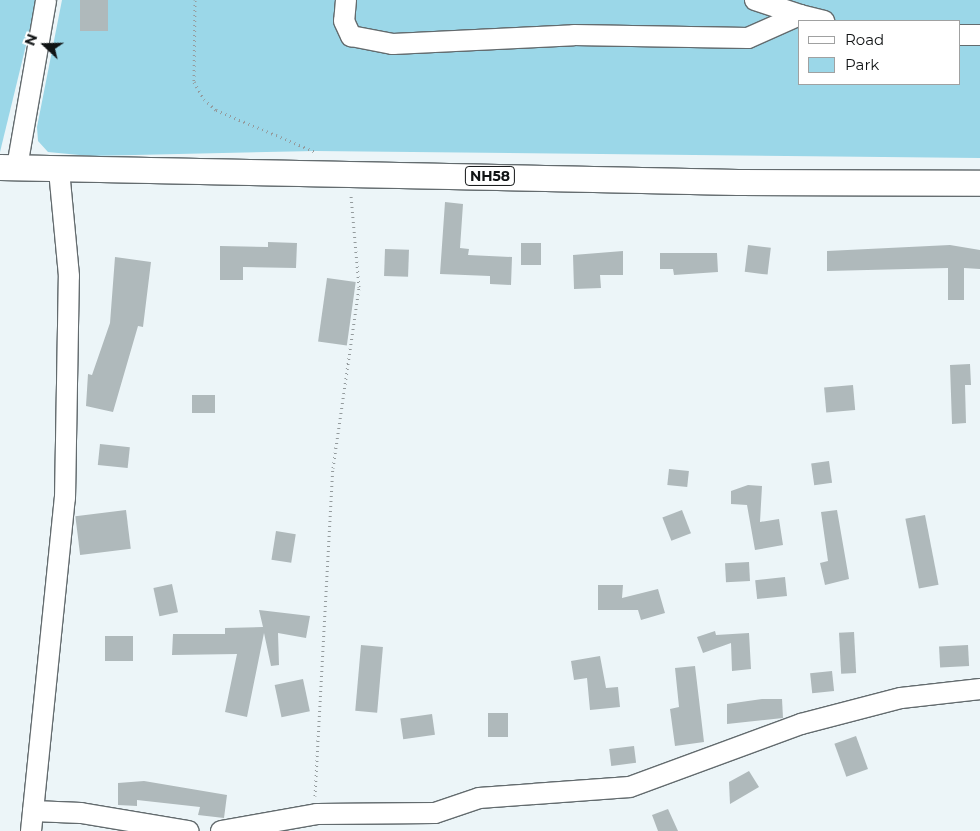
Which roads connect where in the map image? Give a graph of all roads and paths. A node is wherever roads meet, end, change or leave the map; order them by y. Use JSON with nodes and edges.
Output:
{"nodes":[{"id":1,"x":46,"y":0,"type":"edge"},
{"id":2,"x":195,"y":0,"type":"edge"},
{"id":3,"x":346,"y":0,"type":"edge"},
{"id":4,"x":754,"y":0,"type":"edge"},
{"id":5,"x":800,"y":15,"type":"junction"},
{"id":6,"x":820,"y":20,"type":"edge"},
{"id":7,"x":960,"y":35,"type":"edge"},
{"id":8,"x":980,"y":35,"type":"edge"},
{"id":9,"x":9,"y":167,"type":"edge"},
{"id":10,"x":60,"y":171,"type":"junction"},
{"id":11,"x":348,"y":172,"type":"junction"},
{"id":12,"x":980,"y":182,"type":"edge"},
{"id":13,"x":980,"y":689,"type":"edge"},
{"id":14,"x":33,"y":811,"type":"junction"},
{"id":15,"x":317,"y":814,"type":"junction"},
{"id":16,"x":31,"y":831,"type":"edge"},
{"id":17,"x":188,"y":831,"type":"edge"},
{"id":18,"x":220,"y":831,"type":"edge"}],
"edges":[{"from":1,"to":9,"type":"street"},
{"from":2,"to":11,"type":"path"},
{"from":3,"to":5,"type":"street"},
{"from":4,"to":5,"type":"street"},
{"from":5,"to":6,"type":"street"},
{"from":7,"to":8,"type":"street"},
{"from":9,"to":10,"type":"main road","number":"NH58"},
{"from":10,"to":11,"type":"main road","number":"NH58"},
{"from":10,"to":14,"type":"street"},
{"from":11,"to":12,"type":"main road","number":"NH58"},
{"from":11,"to":15,"type":"path"},
{"from":13,"to":15,"type":"street"},
{"from":14,"to":16,"type":"street"},
{"from":14,"to":17,"type":"street"},
{"from":15,"to":18,"type":"street"}]}
